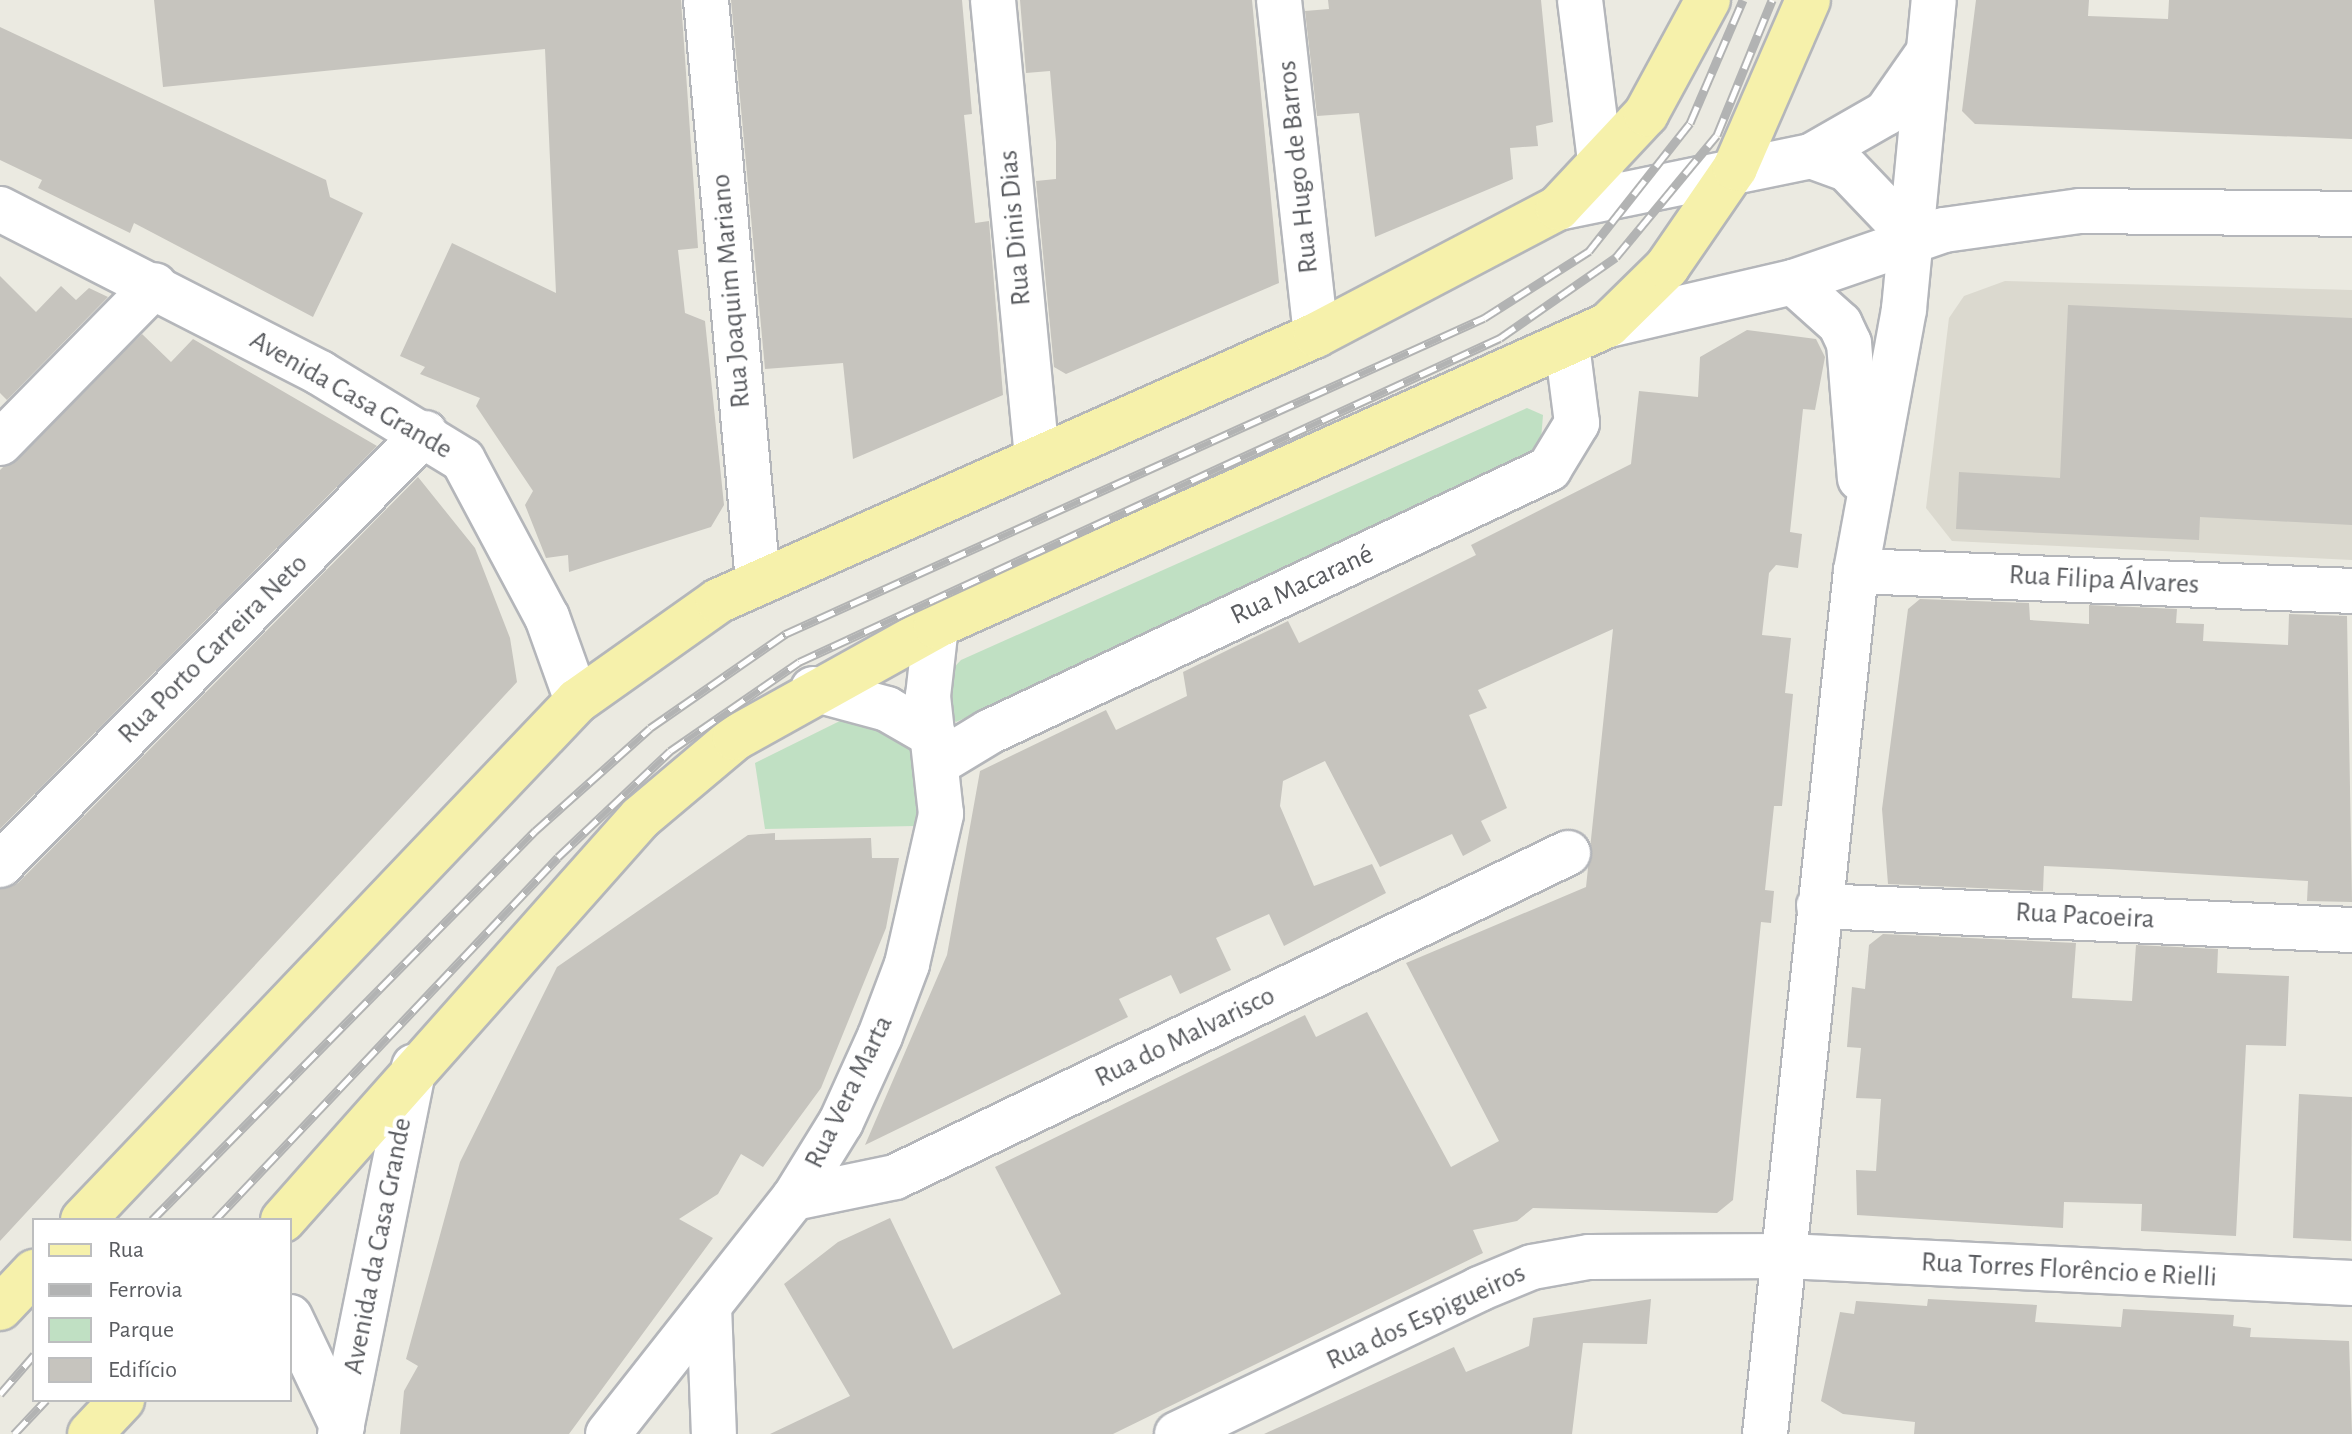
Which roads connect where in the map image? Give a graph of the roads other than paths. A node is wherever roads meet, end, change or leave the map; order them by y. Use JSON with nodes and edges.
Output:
{"nodes":[{"id":1,"x":706,"y":0,"type":"edge"},
{"id":2,"x":993,"y":0,"type":"edge"},
{"id":3,"x":1279,"y":0,"type":"edge"},
{"id":4,"x":1580,"y":0,"type":"edge"},
{"id":5,"x":1708,"y":0,"type":"edge"},
{"id":6,"x":1808,"y":0,"type":"edge"},
{"id":7,"x":1934,"y":0,"type":"edge"},
{"id":8,"x":1932,"y":48,"type":"junction"},
{"id":9,"x":1811,"y":156,"type":"junction"},
{"id":10,"x":1601,"y":168,"type":"junction"},
{"id":11,"x":1735,"y":168,"type":"junction"},
{"id":12,"x":1558,"y":208,"type":"junction"},
{"id":13,"x":0,"y":209,"type":"edge"},
{"id":14,"x":2352,"y":214,"type":"edge"},
{"id":15,"x":1912,"y":237,"type":"junction"},
{"id":16,"x":1793,"y":282,"type":"junction"},
{"id":17,"x":155,"y":285,"type":"junction"},
{"id":18,"x":1608,"y":325,"type":"junction"},
{"id":19,"x":1316,"y":335,"type":"junction"},
{"id":20,"x":1567,"y":345,"type":"junction"},
{"id":21,"x":425,"y":433,"type":"junction"},
{"id":22,"x":0,"y":443,"type":"edge"},
{"id":23,"x":1037,"y":456,"type":"junction"},
{"id":24,"x":1863,"y":525,"type":"junction"},
{"id":25,"x":1856,"y":571,"type":"junction"},
{"id":26,"x":758,"y":582,"type":"junction"},
{"id":27,"x":2352,"y":591,"type":"edge"},
{"id":28,"x":936,"y":626,"type":"junction"},
{"id":29,"x":813,"y":689,"type":"junction"},
{"id":30,"x":577,"y":701,"type":"junction"},
{"id":31,"x":936,"y":750,"type":"junction"},
{"id":32,"x":1568,"y":853,"type":"dead end"},
{"id":33,"x":0,"y":865,"type":"edge"},
{"id":34,"x":1819,"y":906,"type":"junction"},
{"id":35,"x":2352,"y":930,"type":"edge"},
{"id":36,"x":414,"y":1066,"type":"junction"},
{"id":37,"x":794,"y":1198,"type":"junction"},
{"id":38,"x":85,"y":1218,"type":"edge"},
{"id":39,"x":285,"y":1218,"type":"edge"},
{"id":40,"x":1786,"y":1256,"type":"junction"},
{"id":41,"x":32,"y":1274,"type":"edge"},
{"id":42,"x":2352,"y":1283,"type":"edge"},
{"id":43,"x":709,"y":1306,"type":"junction"},
{"id":44,"x":0,"y":1308,"type":"edge"},
{"id":45,"x":292,"y":1321,"type":"edge"},
{"id":46,"x":120,"y":1402,"type":"edge"},
{"id":47,"x":341,"y":1430,"type":"edge"},
{"id":48,"x":90,"y":1434,"type":"edge"},
{"id":49,"x":608,"y":1434,"type":"edge"},
{"id":50,"x":714,"y":1434,"type":"edge"},
{"id":51,"x":1177,"y":1434,"type":"edge"},
{"id":52,"x":1765,"y":1434,"type":"edge"}],
"edges":[{"from":1,"to":26,"type":"street","name":"Rua Joaquim Mariano"},
{"from":2,"to":23,"type":"street","name":"Rua Dinis Dias"},
{"from":3,"to":19,"type":"street","name":"Rua Hugo de Barros"},
{"from":4,"to":10,"type":"street"},
{"from":5,"to":10,"type":"main road"},
{"from":6,"to":11,"type":"main road"},
{"from":7,"to":8,"type":"street"},
{"from":8,"to":9,"type":"street"},
{"from":8,"to":15,"type":"street"},
{"from":9,"to":11,"type":"street"},
{"from":9,"to":15,"type":"street"},
{"from":10,"to":12,"type":"main road"},
{"from":11,"to":12,"type":"street"},
{"from":11,"to":18,"type":"main road"},
{"from":12,"to":19,"type":"main road"},
{"from":13,"to":17,"type":"street","name":"Avenida Casa Grande"},
{"from":14,"to":15,"type":"street"},
{"from":15,"to":16,"type":"street"},
{"from":15,"to":24,"type":"street"},
{"from":16,"to":18,"type":"street"},
{"from":16,"to":24,"type":"street"},
{"from":17,"to":21,"type":"street","name":"Avenida Casa Grande"},
{"from":17,"to":22,"type":"street"},
{"from":18,"to":20,"type":"main road"},
{"from":19,"to":23,"type":"main road"},
{"from":20,"to":28,"type":"main road"},
{"from":20,"to":31,"type":"street","name":"Rua Macarané"},
{"from":21,"to":30,"type":"street","name":"Avenida Casa Grande"},
{"from":21,"to":33,"type":"street","name":"Rua Porto Carreira Neto"},
{"from":23,"to":26,"type":"main road"},
{"from":24,"to":25,"type":"street"},
{"from":25,"to":27,"type":"street","name":"Rua Filipa Álvares"},
{"from":25,"to":34,"type":"street"},
{"from":26,"to":30,"type":"main road"},
{"from":28,"to":29,"type":"main road"},
{"from":28,"to":31,"type":"street","name":"Rua Vera Marta"},
{"from":29,"to":31,"type":"street"},
{"from":29,"to":36,"type":"main road"},
{"from":30,"to":38,"type":"main road"},
{"from":31,"to":37,"type":"street","name":"Rua Vera Marta"},
{"from":32,"to":37,"type":"street","name":"Rua do Malvarisco"},
{"from":34,"to":35,"type":"street","name":"Rua Pacoeira"},
{"from":34,"to":40,"type":"street"},
{"from":36,"to":39,"type":"main road"},
{"from":36,"to":47,"type":"street","name":"Avenida da Casa Grande"},
{"from":37,"to":43,"type":"street","name":"Rua Vera Marta"},
{"from":40,"to":42,"type":"street","name":"Rua Torres Florêncio e Rielli"},
{"from":40,"to":51,"type":"street","name":"Rua dos Espigueiros"},
{"from":40,"to":52,"type":"street"},
{"from":41,"to":44,"type":"main road"},
{"from":43,"to":49,"type":"street","name":"Rua Vera Marta"},
{"from":43,"to":50,"type":"street"},
{"from":45,"to":47,"type":"street","name":"Avenida da Casa Grande"},
{"from":46,"to":48,"type":"main road"}]}
